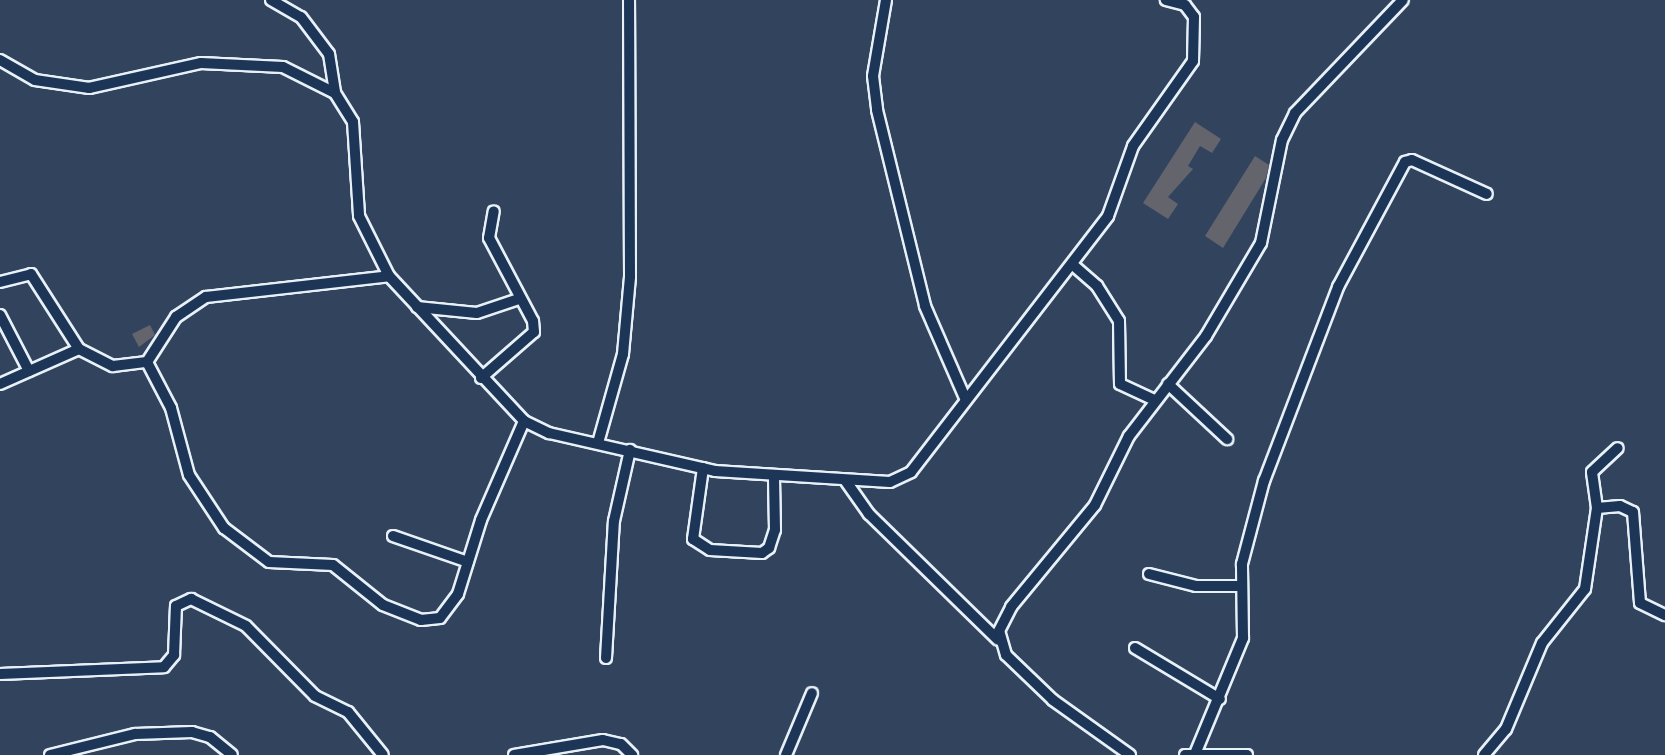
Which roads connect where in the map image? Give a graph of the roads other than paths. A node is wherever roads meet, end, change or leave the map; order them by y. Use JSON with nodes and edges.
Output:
{"nodes":[{"id":1,"x":271,"y":0,"type":"edge"},
{"id":2,"x":629,"y":0,"type":"edge"},
{"id":3,"x":886,"y":0,"type":"edge"},
{"id":4,"x":1166,"y":0,"type":"edge"},
{"id":5,"x":1403,"y":0,"type":"edge"},
{"id":6,"x":0,"y":60,"type":"edge"},
{"id":7,"x":335,"y":93,"type":"junction"},
{"id":8,"x":1487,"y":194,"type":"dead end"},
{"id":9,"x":494,"y":211,"type":"dead end"},
{"id":10,"x":1073,"y":265,"type":"junction"},
{"id":11,"x":389,"y":276,"type":"junction"},
{"id":12,"x":0,"y":282,"type":"edge"},
{"id":13,"x":519,"y":299,"type":"junction"},
{"id":14,"x":417,"y":307,"type":"junction"},
{"id":15,"x":0,"y":315,"type":"edge"},
{"id":16,"x":79,"y":349,"type":"junction"},
{"id":17,"x":147,"y":362,"type":"junction"},
{"id":18,"x":29,"y":371,"type":"junction"},
{"id":19,"x":481,"y":378,"type":"junction"},
{"id":20,"x":0,"y":384,"type":"edge"},
{"id":21,"x":1168,"y":384,"type":"junction"},
{"id":22,"x":965,"y":398,"type":"junction"},
{"id":23,"x":1155,"y":400,"type":"junction"},
{"id":24,"x":524,"y":421,"type":"junction"},
{"id":25,"x":1227,"y":439,"type":"dead end"},
{"id":26,"x":598,"y":443,"type":"junction"},
{"id":27,"x":1618,"y":448,"type":"dead end"},
{"id":28,"x":630,"y":450,"type":"junction"},
{"id":29,"x":703,"y":468,"type":"junction"},
{"id":30,"x":774,"y":476,"type":"junction"},
{"id":31,"x":845,"y":480,"type":"junction"},
{"id":32,"x":1597,"y":508,"type":"junction"},
{"id":33,"x":393,"y":536,"type":"dead end"},
{"id":34,"x":468,"y":562,"type":"junction"},
{"id":35,"x":1149,"y":574,"type":"dead end"},
{"id":36,"x":1241,"y":586,"type":"junction"},
{"id":37,"x":1665,"y":615,"type":"edge"},
{"id":38,"x":998,"y":640,"type":"junction"},
{"id":39,"x":1135,"y":648,"type":"dead end"},
{"id":40,"x":606,"y":658,"type":"dead end"},
{"id":41,"x":0,"y":674,"type":"edge"},
{"id":42,"x":812,"y":693,"type":"dead end"},
{"id":43,"x":1220,"y":699,"type":"junction"},
{"id":44,"x":1195,"y":754,"type":"edge"},
{"id":45,"x":50,"y":755,"type":"edge"},
{"id":46,"x":232,"y":755,"type":"edge"},
{"id":47,"x":383,"y":755,"type":"edge"},
{"id":48,"x":514,"y":755,"type":"edge"},
{"id":49,"x":632,"y":755,"type":"edge"},
{"id":50,"x":786,"y":755,"type":"edge"},
{"id":51,"x":1130,"y":755,"type":"edge"},
{"id":52,"x":1185,"y":755,"type":"edge"},
{"id":53,"x":1247,"y":755,"type":"edge"},
{"id":54,"x":1484,"y":755,"type":"edge"}],
"edges":[{"from":1,"to":7,"type":"street"},
{"from":2,"to":26,"type":"street"},
{"from":3,"to":22,"type":"street"},
{"from":4,"to":10,"type":"street"},
{"from":5,"to":21,"type":"street"},
{"from":6,"to":7,"type":"street"},
{"from":7,"to":11,"type":"street"},
{"from":8,"to":36,"type":"street"},
{"from":9,"to":13,"type":"street"},
{"from":10,"to":22,"type":"street"},
{"from":10,"to":23,"type":"street"},
{"from":11,"to":14,"type":"street"},
{"from":11,"to":17,"type":"street"},
{"from":12,"to":16,"type":"street"},
{"from":13,"to":14,"type":"street"},
{"from":13,"to":19,"type":"street"},
{"from":14,"to":19,"type":"street"},
{"from":15,"to":18,"type":"street"},
{"from":16,"to":17,"type":"street"},
{"from":16,"to":18,"type":"street"},
{"from":17,"to":34,"type":"street"},
{"from":18,"to":20,"type":"street"},
{"from":19,"to":24,"type":"street"},
{"from":21,"to":23,"type":"street"},
{"from":21,"to":25,"type":"street"},
{"from":22,"to":31,"type":"street"},
{"from":23,"to":38,"type":"street"},
{"from":24,"to":26,"type":"street"},
{"from":24,"to":34,"type":"street"},
{"from":26,"to":28,"type":"street"},
{"from":27,"to":32,"type":"street"},
{"from":28,"to":29,"type":"street"},
{"from":28,"to":40,"type":"street"},
{"from":29,"to":30,"type":"street"},
{"from":29,"to":30,"type":"street"},
{"from":30,"to":31,"type":"street"},
{"from":31,"to":38,"type":"street"},
{"from":32,"to":37,"type":"street"},
{"from":32,"to":54,"type":"street"},
{"from":33,"to":34,"type":"street"},
{"from":35,"to":36,"type":"street"},
{"from":36,"to":43,"type":"street"},
{"from":38,"to":51,"type":"street"},
{"from":39,"to":43,"type":"street"},
{"from":41,"to":47,"type":"street"},
{"from":42,"to":50,"type":"street"},
{"from":43,"to":44,"type":"street"},
{"from":44,"to":52,"type":"street"},
{"from":44,"to":53,"type":"street"},
{"from":45,"to":46,"type":"street"},
{"from":48,"to":49,"type":"street"}]}
